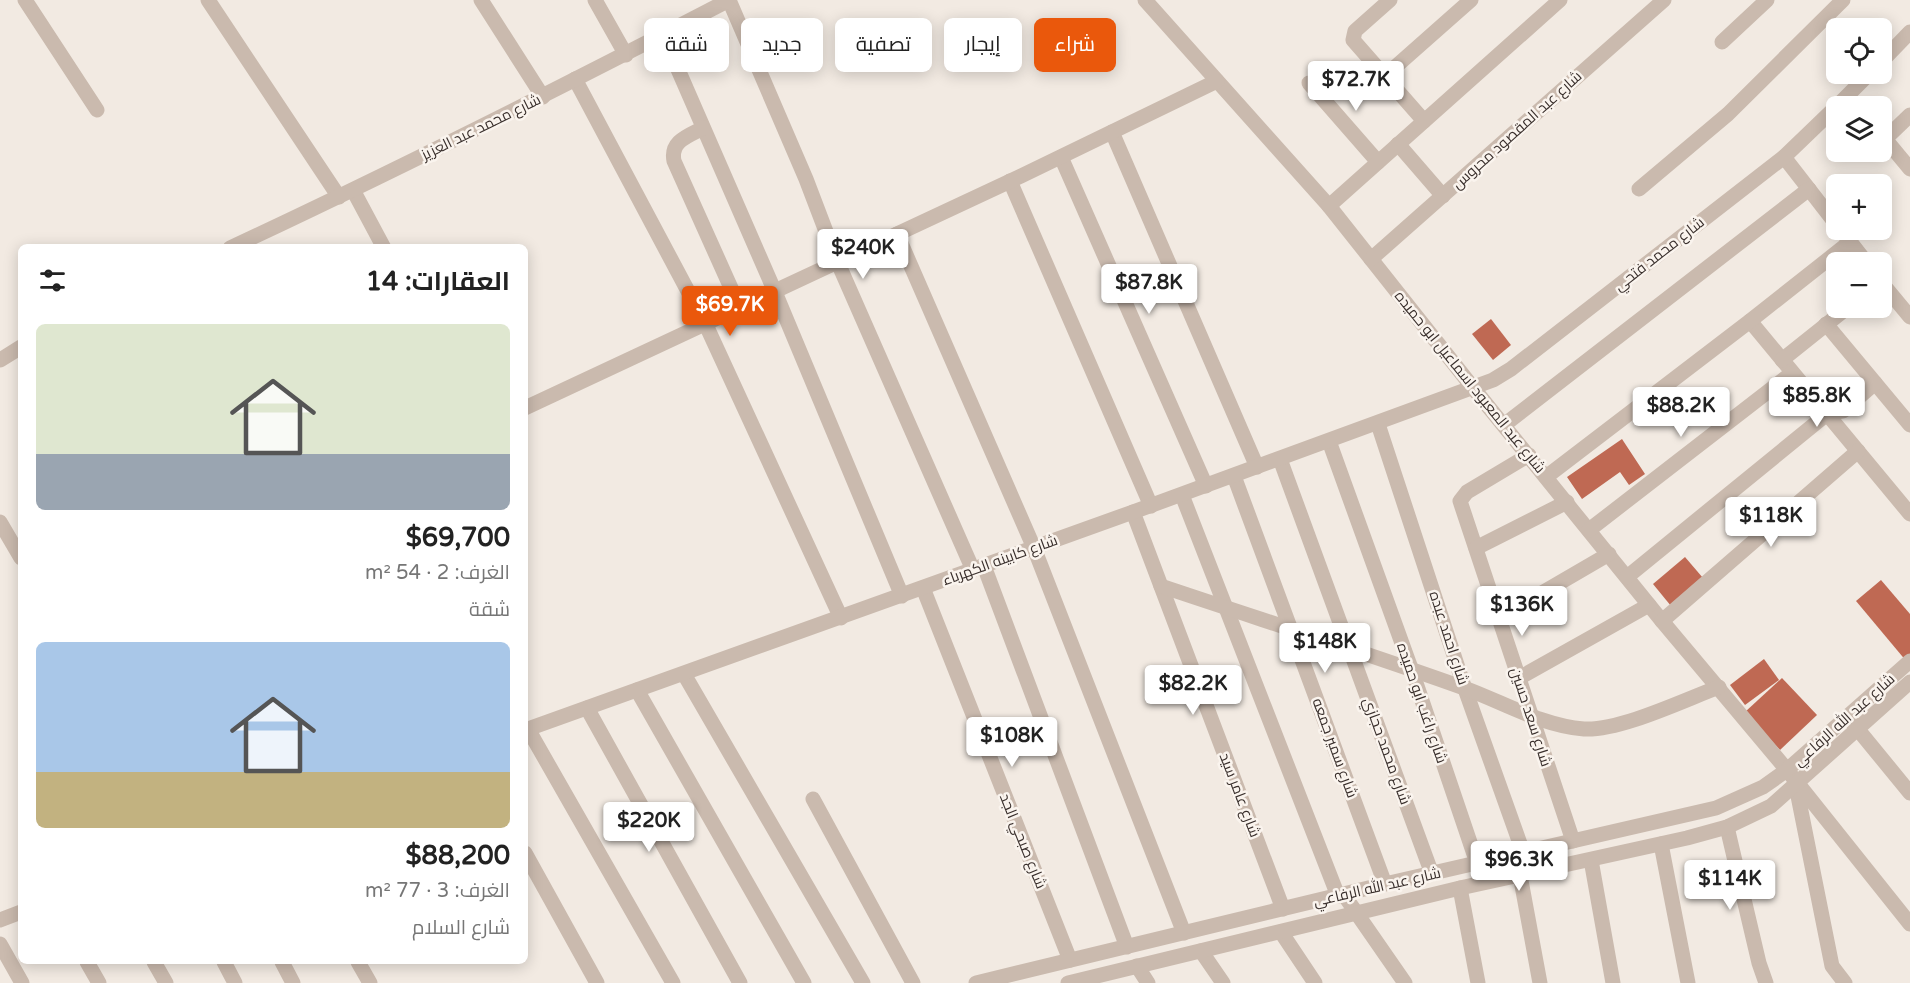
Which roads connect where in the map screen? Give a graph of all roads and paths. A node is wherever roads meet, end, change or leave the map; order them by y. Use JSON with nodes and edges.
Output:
{"nodes":[{"id":1,"x":25,"y":0,"type":"edge"},
{"id":2,"x":208,"y":0,"type":"edge"},
{"id":3,"x":481,"y":0,"type":"edge"},
{"id":4,"x":595,"y":0,"type":"edge"},
{"id":5,"x":729,"y":0,"type":"edge"},
{"id":6,"x":1390,"y":0,"type":"edge"},
{"id":7,"x":1471,"y":0,"type":"edge"},
{"id":8,"x":1560,"y":0,"type":"edge"},
{"id":9,"x":1664,"y":0,"type":"edge"},
{"id":10,"x":1767,"y":0,"type":"edge"},
{"id":11,"x":1843,"y":0,"type":"edge"},
{"id":12,"x":1152,"y":3,"type":"edge"},
{"id":13,"x":694,"y":18,"type":"edge"},
{"id":14,"x":1910,"y":32,"type":"edge"},
{"id":15,"x":1722,"y":42,"type":"dead end"},
{"id":16,"x":644,"y":45,"type":"edge"},
{"id":17,"x":1892,"y":51,"type":"edge"},
{"id":18,"x":626,"y":55,"type":"junction"},
{"id":19,"x":679,"y":72,"type":"edge"},
{"id":20,"x":1385,"y":76,"type":"junction"},
{"id":21,"x":575,"y":79,"type":"junction"},
{"id":22,"x":1217,"y":81,"type":"junction"},
{"id":23,"x":1309,"y":84,"type":"dead end"},
{"id":24,"x":543,"y":97,"type":"junction"},
{"id":25,"x":97,"y":110,"type":"dead end"},
{"id":26,"x":1910,"y":115,"type":"edge"},
{"id":27,"x":1826,"y":117,"type":"edge"},
{"id":28,"x":1424,"y":121,"type":"junction"},
{"id":29,"x":703,"y":128,"type":"junction"},
{"id":30,"x":1892,"y":129,"type":"edge"},
{"id":31,"x":1112,"y":132,"type":"junction"},
{"id":32,"x":1398,"y":144,"type":"junction"},
{"id":33,"x":1892,"y":147,"type":"edge"},
{"id":34,"x":1062,"y":156,"type":"junction"},
{"id":35,"x":1784,"y":157,"type":"junction"},
{"id":36,"x":1378,"y":162,"type":"junction"},
{"id":37,"x":1910,"y":169,"type":"edge"},
{"id":38,"x":1010,"y":181,"type":"junction"},
{"id":39,"x":1639,"y":189,"type":"dead end"},
{"id":40,"x":1809,"y":189,"type":"junction"},
{"id":41,"x":346,"y":194,"type":"junction"},
{"id":42,"x":1443,"y":196,"type":"junction"},
{"id":43,"x":1329,"y":206,"type":"junction"},
{"id":44,"x":1826,"y":211,"type":"edge"},
{"id":45,"x":897,"y":234,"type":"junction"},
{"id":46,"x":1841,"y":240,"type":"edge"},
{"id":47,"x":1848,"y":240,"type":"edge"},
{"id":48,"x":239,"y":244,"type":"edge"},
{"id":49,"x":381,"y":244,"type":"edge"},
{"id":50,"x":1858,"y":252,"type":"edge"},
{"id":51,"x":1371,"y":259,"type":"junction"},
{"id":52,"x":838,"y":262,"type":"junction"},
{"id":53,"x":776,"y":292,"type":"junction"},
{"id":54,"x":1892,"y":295,"type":"edge"},
{"id":55,"x":740,"y":308,"type":"junction"},
{"id":56,"x":1910,"y":317,"type":"edge"},
{"id":57,"x":1834,"y":318,"type":"edge"},
{"id":58,"x":1750,"y":321,"type":"junction"},
{"id":59,"x":1826,"y":324,"type":"junction"},
{"id":60,"x":706,"y":325,"type":"junction"},
{"id":61,"x":18,"y":349,"type":"edge"},
{"id":62,"x":0,"y":360,"type":"edge"},
{"id":63,"x":1782,"y":360,"type":"junction"},
{"id":64,"x":1792,"y":373,"type":"junction"},
{"id":65,"x":1875,"y":383,"type":"junction"},
{"id":66,"x":1474,"y":388,"type":"junction"},
{"id":67,"x":528,"y":407,"type":"edge"},
{"id":68,"x":1827,"y":414,"type":"junction"},
{"id":69,"x":1378,"y":424,"type":"junction"},
{"id":70,"x":1504,"y":425,"type":"junction"},
{"id":71,"x":1910,"y":425,"type":"edge"},
{"id":72,"x":1329,"y":441,"type":"junction"},
{"id":73,"x":1858,"y":451,"type":"junction"},
{"id":74,"x":1529,"y":455,"type":"junction"},
{"id":75,"x":1280,"y":459,"type":"junction"},
{"id":76,"x":1257,"y":468,"type":"junction"},
{"id":77,"x":1234,"y":476,"type":"junction"},
{"id":78,"x":1546,"y":477,"type":"junction"},
{"id":79,"x":1206,"y":486,"type":"junction"},
{"id":80,"x":1182,"y":495,"type":"junction"},
{"id":81,"x":1567,"y":502,"type":"junction"},
{"id":82,"x":1150,"y":506,"type":"junction"},
{"id":83,"x":1133,"y":512,"type":"junction"},
{"id":84,"x":1910,"y":514,"type":"edge"},
{"id":85,"x":1,"y":528,"type":"edge"},
{"id":86,"x":1589,"y":530,"type":"junction"},
{"id":87,"x":1034,"y":548,"type":"junction"},
{"id":88,"x":1476,"y":548,"type":"junction"},
{"id":89,"x":18,"y":554,"type":"edge"},
{"id":90,"x":1609,"y":554,"type":"junction"},
{"id":91,"x":979,"y":568,"type":"junction"},
{"id":92,"x":1627,"y":577,"type":"junction"},
{"id":93,"x":1161,"y":586,"type":"junction"},
{"id":94,"x":923,"y":588,"type":"junction"},
{"id":95,"x":902,"y":596,"type":"junction"},
{"id":96,"x":1650,"y":604,"type":"junction"},
{"id":97,"x":1226,"y":608,"type":"junction"},
{"id":98,"x":841,"y":618,"type":"junction"},
{"id":99,"x":1499,"y":618,"type":"junction"},
{"id":100,"x":1662,"y":621,"type":"junction"},
{"id":101,"x":1291,"y":630,"type":"junction"},
{"id":102,"x":1349,"y":649,"type":"junction"},
{"id":103,"x":1910,"y":661,"type":"edge"},
{"id":104,"x":1412,"y":670,"type":"junction"},
{"id":105,"x":684,"y":674,"type":"junction"},
{"id":106,"x":1519,"y":678,"type":"junction"},
{"id":107,"x":1719,"y":687,"type":"junction"},
{"id":108,"x":1905,"y":687,"type":"edge"},
{"id":109,"x":1466,"y":689,"type":"junction"},
{"id":110,"x":637,"y":690,"type":"junction"},
{"id":111,"x":1910,"y":704,"type":"edge"},
{"id":112,"x":587,"y":708,"type":"junction"},
{"id":113,"x":1531,"y":716,"type":"junction"},
{"id":114,"x":1847,"y":717,"type":"junction"},
{"id":115,"x":528,"y":728,"type":"edge"},
{"id":116,"x":1858,"y":729,"type":"junction"},
{"id":117,"x":528,"y":732,"type":"edge"},
{"id":118,"x":1787,"y":770,"type":"junction"},
{"id":119,"x":1797,"y":785,"type":"junction"},
{"id":120,"x":1910,"y":793,"type":"edge"},
{"id":121,"x":813,"y":799,"type":"dead end"},
{"id":122,"x":1727,"y":827,"type":"junction"},
{"id":123,"x":1573,"y":841,"type":"junction"},
{"id":124,"x":1660,"y":844,"type":"junction"},
{"id":125,"x":1523,"y":852,"type":"junction"},
{"id":126,"x":528,"y":858,"type":"edge"},
{"id":127,"x":1591,"y":860,"type":"junction"},
{"id":128,"x":1477,"y":863,"type":"junction"},
{"id":129,"x":1432,"y":874,"type":"junction"},
{"id":130,"x":1520,"y":875,"type":"junction"},
{"id":131,"x":1385,"y":884,"type":"junction"},
{"id":132,"x":1460,"y":888,"type":"junction"},
{"id":133,"x":1341,"y":895,"type":"junction"},
{"id":134,"x":1282,"y":909,"type":"junction"},
{"id":135,"x":18,"y":913,"type":"edge"},
{"id":136,"x":1357,"y":914,"type":"junction"},
{"id":137,"x":2,"y":916,"type":"edge"},
{"id":138,"x":1910,"y":924,"type":"edge"},
{"id":139,"x":1281,"y":932,"type":"junction"},
{"id":140,"x":1184,"y":933,"type":"junction"},
{"id":141,"x":0,"y":944,"type":"edge"},
{"id":142,"x":1126,"y":947,"type":"junction"},
{"id":143,"x":1201,"y":951,"type":"junction"},
{"id":144,"x":1070,"y":960,"type":"junction"},
{"id":145,"x":88,"y":964,"type":"edge"},
{"id":146,"x":155,"y":964,"type":"edge"},
{"id":147,"x":225,"y":964,"type":"edge"},
{"id":148,"x":283,"y":964,"type":"edge"},
{"id":149,"x":359,"y":964,"type":"edge"},
{"id":150,"x":1137,"y":966,"type":"junction"},
{"id":151,"x":1077,"y":982,"type":"edge"},
{"id":152,"x":22,"y":983,"type":"edge"},
{"id":153,"x":99,"y":983,"type":"edge"},
{"id":154,"x":166,"y":983,"type":"edge"},
{"id":155,"x":235,"y":983,"type":"edge"},
{"id":156,"x":293,"y":983,"type":"edge"},
{"id":157,"x":370,"y":983,"type":"edge"},
{"id":158,"x":597,"y":983,"type":"edge"},
{"id":159,"x":673,"y":983,"type":"edge"},
{"id":160,"x":740,"y":983,"type":"edge"},
{"id":161,"x":804,"y":983,"type":"edge"},
{"id":162,"x":863,"y":983,"type":"edge"},
{"id":163,"x":913,"y":983,"type":"edge"},
{"id":164,"x":976,"y":983,"type":"edge"},
{"id":165,"x":1148,"y":983,"type":"edge"},
{"id":166,"x":1223,"y":983,"type":"edge"},
{"id":167,"x":1315,"y":983,"type":"edge"},
{"id":168,"x":1405,"y":983,"type":"edge"},
{"id":169,"x":1478,"y":983,"type":"edge"},
{"id":170,"x":1540,"y":983,"type":"edge"},
{"id":171,"x":1613,"y":983,"type":"edge"},
{"id":172,"x":1688,"y":983,"type":"edge"},
{"id":173,"x":1766,"y":983,"type":"edge"},
{"id":174,"x":1845,"y":983,"type":"edge"}],
"edges":[{"from":1,"to":25,"type":"street"},
{"from":2,"to":41,"type":"street"},
{"from":3,"to":24,"type":"street"},
{"from":4,"to":18,"type":"street"},
{"from":5,"to":13,"type":"street","name":"شارع محمد عبد العزيز"},
{"from":5,"to":52,"type":"street"},
{"from":6,"to":20,"type":"street"},
{"from":7,"to":20,"type":"street"},
{"from":8,"to":28,"type":"street"},
{"from":9,"to":42,"type":"street","name":"شارع عبد المقصود محروس"},
{"from":10,"to":15,"type":"street"},
{"from":11,"to":39,"type":"street"},
{"from":12,"to":22,"type":"street","name":"شارع عبد المعبود اسماعيل ابو حميده"},
{"from":14,"to":17,"type":"street"},
{"from":16,"to":18,"type":"street","name":"شارع محمد عبد العزيز"},
{"from":18,"to":21,"type":"street","name":"شارع محمد عبد العزيز"},
{"from":19,"to":29,"type":"street"},
{"from":20,"to":28,"type":"street"},
{"from":21,"to":24,"type":"street","name":"شارع محمد عبد العزيز"},
{"from":21,"to":60,"type":"street"},
{"from":22,"to":31,"type":"street"},
{"from":22,"to":43,"type":"street","name":"شارع عبد المعبود اسماعيل ابو حميده"},
{"from":23,"to":36,"type":"street"},
{"from":24,"to":41,"type":"street","name":"شارع محمد عبد العزيز"},
{"from":26,"to":30,"type":"street"},
{"from":27,"to":35,"type":"street","name":"شارع محمد فتحي"},
{"from":28,"to":32,"type":"street"},
{"from":29,"to":53,"type":"street"},
{"from":29,"to":55,"type":"street"},
{"from":31,"to":34,"type":"street"},
{"from":31,"to":76,"type":"street"},
{"from":32,"to":36,"type":"street"},
{"from":32,"to":42,"type":"street"},
{"from":33,"to":37,"type":"street"},
{"from":34,"to":38,"type":"street"},
{"from":34,"to":79,"type":"street"},
{"from":35,"to":40,"type":"street"},
{"from":35,"to":66,"type":"street","name":"شارع محمد فتحي"},
{"from":36,"to":43,"type":"street"},
{"from":38,"to":45,"type":"street"},
{"from":38,"to":82,"type":"street"},
{"from":40,"to":44,"type":"street"},
{"from":40,"to":70,"type":"street"},
{"from":41,"to":48,"type":"street","name":"شارع محمد عبد العزيز"},
{"from":41,"to":49,"type":"street"},
{"from":42,"to":51,"type":"street","name":"شارع عبد المقصود محروس"},
{"from":43,"to":51,"type":"street","name":"شارع عبد المعبود اسماعيل ابو حميده"},
{"from":45,"to":52,"type":"street"},
{"from":45,"to":87,"type":"street"},
{"from":46,"to":58,"type":"street"},
{"from":47,"to":50,"type":"street"},
{"from":51,"to":66,"type":"street","name":"شارع عبد المعبود اسماعيل ابو حميده"},
{"from":52,"to":53,"type":"street"},
{"from":52,"to":91,"type":"street"},
{"from":53,"to":55,"type":"street"},
{"from":53,"to":95,"type":"street"},
{"from":54,"to":56,"type":"street"},
{"from":55,"to":60,"type":"street"},
{"from":57,"to":59,"type":"street"},
{"from":58,"to":63,"type":"street"},
{"from":58,"to":78,"type":"street"},
{"from":59,"to":63,"type":"street"},
{"from":59,"to":65,"type":"street"},
{"from":60,"to":67,"type":"street"},
{"from":60,"to":98,"type":"street"},
{"from":61,"to":62,"type":"street"},
{"from":63,"to":64,"type":"street"},
{"from":64,"to":68,"type":"street"},
{"from":64,"to":86,"type":"street"},
{"from":65,"to":68,"type":"street"},
{"from":65,"to":71,"type":"street"},
{"from":66,"to":69,"type":"street","name":"شارع كابينه الكهرباء"},
{"from":66,"to":70,"type":"street","name":"شارع عبد المعبود اسماعيل ابو حميده"},
{"from":68,"to":73,"type":"street"},
{"from":68,"to":92,"type":"street"},
{"from":69,"to":72,"type":"street","name":"شارع كابينه الكهرباء"},
{"from":69,"to":109,"type":"street","name":"شارع احمد عبده"},
{"from":70,"to":74,"type":"street","name":"شارع عبد المعبود اسماعيل ابو حميده"},
{"from":72,"to":75,"type":"street","name":"شارع كابينه الكهرباء"},
{"from":72,"to":104,"type":"street","name":"شارع راغب ابو حميده"},
{"from":73,"to":84,"type":"street"},
{"from":73,"to":100,"type":"street"},
{"from":74,"to":78,"type":"street","name":"شارع عبد المعبود اسماعيل ابو حميده"},
{"from":74,"to":88,"type":"street","name":"شارع سعد حسين"},
{"from":75,"to":76,"type":"street","name":"شارع كابينه الكهرباء"},
{"from":75,"to":102,"type":"street","name":"شارع محمد حجازي"},
{"from":76,"to":77,"type":"street","name":"شارع كابينه الكهرباء"},
{"from":77,"to":79,"type":"street","name":"شارع كابينه الكهرباء"},
{"from":77,"to":101,"type":"street","name":"شارع سمير جمعه"},
{"from":78,"to":81,"type":"street","name":"شارع عبد المعبود اسماعيل ابو حميده"},
{"from":79,"to":80,"type":"street","name":"شارع كابينه الكهرباء"},
{"from":80,"to":82,"type":"street","name":"شارع كابينه الكهرباء"},
{"from":80,"to":97,"type":"street"},
{"from":81,"to":86,"type":"street","name":"شارع عبد المعبود اسماعيل ابو حميده"},
{"from":81,"to":88,"type":"street"},
{"from":82,"to":83,"type":"street","name":"شارع كابينه الكهرباء"},
{"from":83,"to":87,"type":"street","name":"شارع كابينه الكهرباء"},
{"from":83,"to":93,"type":"street","name":"شارع عامر سيد"},
{"from":85,"to":89,"type":"street"},
{"from":86,"to":90,"type":"street","name":"شارع عبد المعبود اسماعيل ابو حميده"},
{"from":87,"to":91,"type":"street","name":"شارع كابينه الكهرباء"},
{"from":87,"to":140,"type":"street"},
{"from":88,"to":99,"type":"street","name":"شارع سعد حسين"},
{"from":90,"to":92,"type":"street","name":"شارع عبد المعبود اسماعيل ابو حميده"},
{"from":90,"to":99,"type":"street"},
{"from":91,"to":94,"type":"street","name":"شارع كابينه الكهرباء"},
{"from":91,"to":142,"type":"street"},
{"from":92,"to":96,"type":"street","name":"شارع عبد المعبود اسماعيل ابو حميده"},
{"from":93,"to":97,"type":"street"},
{"from":93,"to":134,"type":"street","name":"شارع عامر سيد"},
{"from":94,"to":95,"type":"street","name":"شارع كابينه الكهرباء"},
{"from":94,"to":144,"type":"street","name":"شارع صبحي الجد"},
{"from":95,"to":98,"type":"street","name":"شارع كابينه الكهرباء"},
{"from":96,"to":100,"type":"street","name":"شارع عبد المعبود اسماعيل ابو حميده"},
{"from":96,"to":106,"type":"street"},
{"from":97,"to":101,"type":"street"},
{"from":97,"to":133,"type":"street"},
{"from":98,"to":105,"type":"street","name":"شارع كابينه الكهرباء"},
{"from":99,"to":106,"type":"street","name":"شارع سعد حسين"},
{"from":100,"to":107,"type":"street","name":"شارع عبد المعبود اسماعيل ابو حميده"},
{"from":101,"to":102,"type":"street"},
{"from":101,"to":131,"type":"street","name":"شارع سمير جمعه"},
{"from":102,"to":104,"type":"street"},
{"from":102,"to":129,"type":"street","name":"شارع محمد حجازي"},
{"from":103,"to":114,"type":"street","name":"شارع عبد الله الرفاعي"},
{"from":104,"to":109,"type":"street"},
{"from":104,"to":128,"type":"street","name":"شارع راغب ابو حميده"},
{"from":105,"to":110,"type":"street","name":"شارع كابينه الكهرباء"},
{"from":105,"to":162,"type":"street"},
{"from":106,"to":113,"type":"street","name":"شارع سعد حسين"},
{"from":107,"to":113,"type":"street"},
{"from":107,"to":118,"type":"street","name":"شارع عبد المعبود اسماعيل ابو حميده"},
{"from":108,"to":111,"type":"street"},
{"from":108,"to":116,"type":"street","name":"شارع عبد الله الرفاعي"},
{"from":109,"to":113,"type":"street"},
{"from":109,"to":125,"type":"street","name":"شارع احمد عبده"},
{"from":110,"to":112,"type":"street","name":"شارع كابينه الكهرباء"},
{"from":110,"to":161,"type":"street"},
{"from":112,"to":115,"type":"street","name":"شارع كابينه الكهرباء"},
{"from":112,"to":160,"type":"street"},
{"from":113,"to":123,"type":"street","name":"شارع سعد حسين"},
{"from":114,"to":116,"type":"street"},
{"from":114,"to":118,"type":"street","name":"شارع عبد الله الرفاعي"},
{"from":116,"to":119,"type":"street","name":"شارع عبد الله الرفاعي"},
{"from":116,"to":120,"type":"street"},
{"from":117,"to":159,"type":"street"},
{"from":118,"to":119,"type":"street","name":"شارع عبد المعبود اسماعيل ابو حميده"},
{"from":118,"to":123,"type":"street","name":"شارع عبد الله الرفاعي"},
{"from":119,"to":122,"type":"street","name":"شارع عبد الله الرفاعي"},
{"from":119,"to":138,"type":"street","name":"شارع عبد المعبود اسماعيل ابو حميده"},
{"from":119,"to":174,"type":"street"},
{"from":121,"to":163,"type":"street"},
{"from":122,"to":124,"type":"street","name":"شارع عبد الله الرفاعي"},
{"from":122,"to":173,"type":"street"},
{"from":123,"to":125,"type":"street","name":"شارع عبد الله الرفاعي"},
{"from":124,"to":127,"type":"street","name":"شارع عبد الله الرفاعي"},
{"from":124,"to":172,"type":"street"},
{"from":125,"to":128,"type":"street","name":"شارع عبد الله الرفاعي"},
{"from":126,"to":158,"type":"street"},
{"from":127,"to":130,"type":"street","name":"شارع عبد الله الرفاعي"},
{"from":127,"to":171,"type":"street"},
{"from":128,"to":129,"type":"street","name":"شارع عبد الله الرفاعي"},
{"from":129,"to":131,"type":"street","name":"شارع عبد الله الرفاعي"},
{"from":130,"to":132,"type":"street","name":"شارع عبد الله الرفاعي"},
{"from":130,"to":170,"type":"street"},
{"from":131,"to":133,"type":"street","name":"شارع عبد الله الرفاعي"},
{"from":132,"to":136,"type":"street","name":"شارع عبد الله الرفاعي"},
{"from":132,"to":169,"type":"street"},
{"from":133,"to":134,"type":"street","name":"شارع عبد الله الرفاعي"},
{"from":133,"to":136,"type":"street"},
{"from":134,"to":140,"type":"street","name":"شارع عبد الله الرفاعي"},
{"from":135,"to":137,"type":"street"},
{"from":136,"to":139,"type":"street","name":"شارع عبد الله الرفاعي"},
{"from":136,"to":168,"type":"street"},
{"from":139,"to":143,"type":"street","name":"شارع عبد الله الرفاعي"},
{"from":139,"to":167,"type":"street"},
{"from":140,"to":142,"type":"street","name":"شارع عبد الله الرفاعي"},
{"from":141,"to":152,"type":"street"},
{"from":142,"to":144,"type":"street","name":"شارع عبد الله الرفاعي"},
{"from":143,"to":150,"type":"street","name":"شارع عبد الله الرفاعي"},
{"from":143,"to":166,"type":"street"},
{"from":144,"to":164,"type":"street","name":"شارع عبد الله الرفاعي"},
{"from":145,"to":153,"type":"street"},
{"from":146,"to":154,"type":"street"},
{"from":147,"to":155,"type":"street"},
{"from":148,"to":156,"type":"street"},
{"from":149,"to":157,"type":"street"},
{"from":150,"to":151,"type":"street","name":"شارع عبد الله الرفاعي"},
{"from":150,"to":165,"type":"street"}]}
